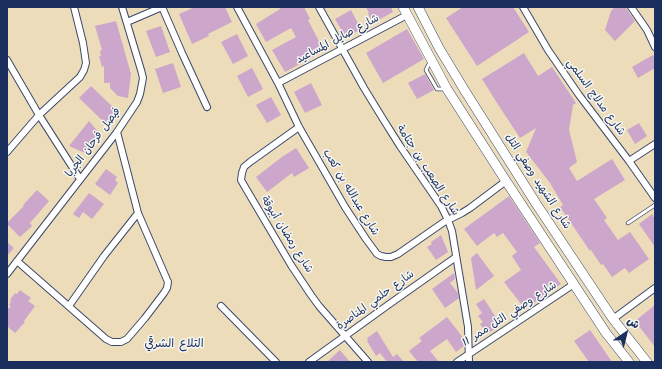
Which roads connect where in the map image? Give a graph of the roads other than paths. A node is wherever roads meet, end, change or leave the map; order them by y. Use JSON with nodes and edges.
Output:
{"nodes":[{"id":1,"x":74,"y":7,"type":"edge"},
{"id":2,"x":122,"y":7,"type":"edge"},
{"id":3,"x":162,"y":7,"type":"edge"},
{"id":4,"x":237,"y":7,"type":"edge"},
{"id":5,"x":319,"y":7,"type":"edge"},
{"id":6,"x":523,"y":7,"type":"edge"},
{"id":7,"x":631,"y":7,"type":"edge"},
{"id":8,"x":419,"y":8,"type":"edge"},
{"id":9,"x":405,"y":11,"type":"edge"},
{"id":10,"x":127,"y":22,"type":"junction"},
{"id":11,"x":655,"y":47,"type":"edge"},
{"id":12,"x":343,"y":50,"type":"junction"},
{"id":13,"x":7,"y":60,"type":"edge"},
{"id":14,"x":278,"y":83,"type":"junction"},
{"id":15,"x":207,"y":107,"type":"dead end"},
{"id":16,"x":39,"y":115,"type":"junction"},
{"id":17,"x":299,"y":127,"type":"junction"},
{"id":18,"x":117,"y":132,"type":"junction"},
{"id":19,"x":655,"y":144,"type":"edge"},
{"id":20,"x":7,"y":152,"type":"edge"},
{"id":21,"x":629,"y":161,"type":"junction"},
{"id":22,"x":80,"y":179,"type":"junction"},
{"id":23,"x":506,"y":181,"type":"junction"},
{"id":24,"x":655,"y":198,"type":"edge"},
{"id":25,"x":655,"y":206,"type":"edge"},
{"id":26,"x":138,"y":213,"type":"junction"},
{"id":27,"x":448,"y":220,"type":"junction"},
{"id":28,"x":628,"y":223,"type":"dead end"},
{"id":29,"x":456,"y":257,"type":"junction"},
{"id":30,"x":17,"y":261,"type":"junction"},
{"id":31,"x":7,"y":274,"type":"edge"},
{"id":32,"x":574,"y":284,"type":"junction"},
{"id":33,"x":655,"y":288,"type":"edge"},
{"id":34,"x":69,"y":306,"type":"junction"},
{"id":35,"x":221,"y":306,"type":"dead end"},
{"id":36,"x":613,"y":319,"type":"junction"},
{"id":37,"x":345,"y":336,"type":"junction"},
{"id":38,"x":468,"y":354,"type":"junction"},
{"id":39,"x":276,"y":362,"type":"edge"},
{"id":40,"x":309,"y":362,"type":"edge"},
{"id":41,"x":368,"y":362,"type":"edge"},
{"id":42,"x":457,"y":362,"type":"edge"},
{"id":43,"x":469,"y":362,"type":"edge"},
{"id":44,"x":629,"y":362,"type":"edge"},
{"id":45,"x":647,"y":362,"type":"edge"}],
"edges":[{"from":1,"to":16,"type":"street"},
{"from":2,"to":10,"type":"street","name":"فيصل فرحان الجربا"},
{"from":3,"to":10,"type":"street"},
{"from":3,"to":15,"type":"street"},
{"from":4,"to":14,"type":"street","name":"شارع عبدالله بن كعب"},
{"from":5,"to":12,"type":"street","name":"شارع الصعب بن جثامة"},
{"from":6,"to":21,"type":"street","name":"شارع مدلاج السلمي"},
{"from":7,"to":11,"type":"street"},
{"from":8,"to":36,"type":"main road","name":"شارع الشهيد وصفي التل"},
{"from":9,"to":12,"type":"street","name":"شارع صايل المساعيد"},
{"from":9,"to":23,"type":"main road"},
{"from":10,"to":18,"type":"street","name":"فيصل فرحان الجربا"},
{"from":12,"to":14,"type":"street","name":"شارع صايل المساعيد"},
{"from":12,"to":27,"type":"street","name":"شارع الصعب بن جثامة"},
{"from":13,"to":16,"type":"street"},
{"from":14,"to":17,"type":"street","name":"شارع عبدالله بن كعب"},
{"from":16,"to":20,"type":"street"},
{"from":16,"to":22,"type":"street"},
{"from":17,"to":27,"type":"street","name":"شارع عبدالله بن كعب"},
{"from":17,"to":37,"type":"street","name":"شارع رمضان أبيوقة"},
{"from":18,"to":22,"type":"street","name":"فيصل فرحان الجربا"},
{"from":18,"to":26,"type":"street"},
{"from":19,"to":21,"type":"street"},
{"from":21,"to":24,"type":"street","name":"شارع مدلاج السلمي"},
{"from":22,"to":30,"type":"street","name":"فيصل فرحان الجربا"},
{"from":23,"to":27,"type":"street","name":"شارع عبدالله بن كعب"},
{"from":23,"to":32,"type":"main road"},
{"from":25,"to":28,"type":"lane"},
{"from":26,"to":34,"type":"street"},
{"from":26,"to":34,"type":"street"},
{"from":27,"to":29,"type":"street","name":"شارع الصعب بن جثامة"},
{"from":29,"to":37,"type":"street","name":"شارع حلمي المناصرة"},
{"from":29,"to":38,"type":"street","name":"شارع الصعب بن جثامة"},
{"from":30,"to":31,"type":"street","name":"فيصل فرحان الجربا"},
{"from":30,"to":34,"type":"street"},
{"from":32,"to":38,"type":"street","name":"شارع وصفي التل ممر 11"},
{"from":32,"to":44,"type":"main road"},
{"from":33,"to":36,"type":"street"},
{"from":35,"to":39,"type":"street"},
{"from":36,"to":45,"type":"main road","name":"شارع الشهيد وصفي التل"},
{"from":37,"to":40,"type":"street","name":"شارع حلمي المناصرة"},
{"from":37,"to":41,"type":"street","name":"شارع رمضان أبيوقة"},
{"from":38,"to":42,"type":"street","name":"شارع وصفي التل ممر 11"},
{"from":38,"to":43,"type":"street","name":"شارع الصعب بن جثامة"}]}
